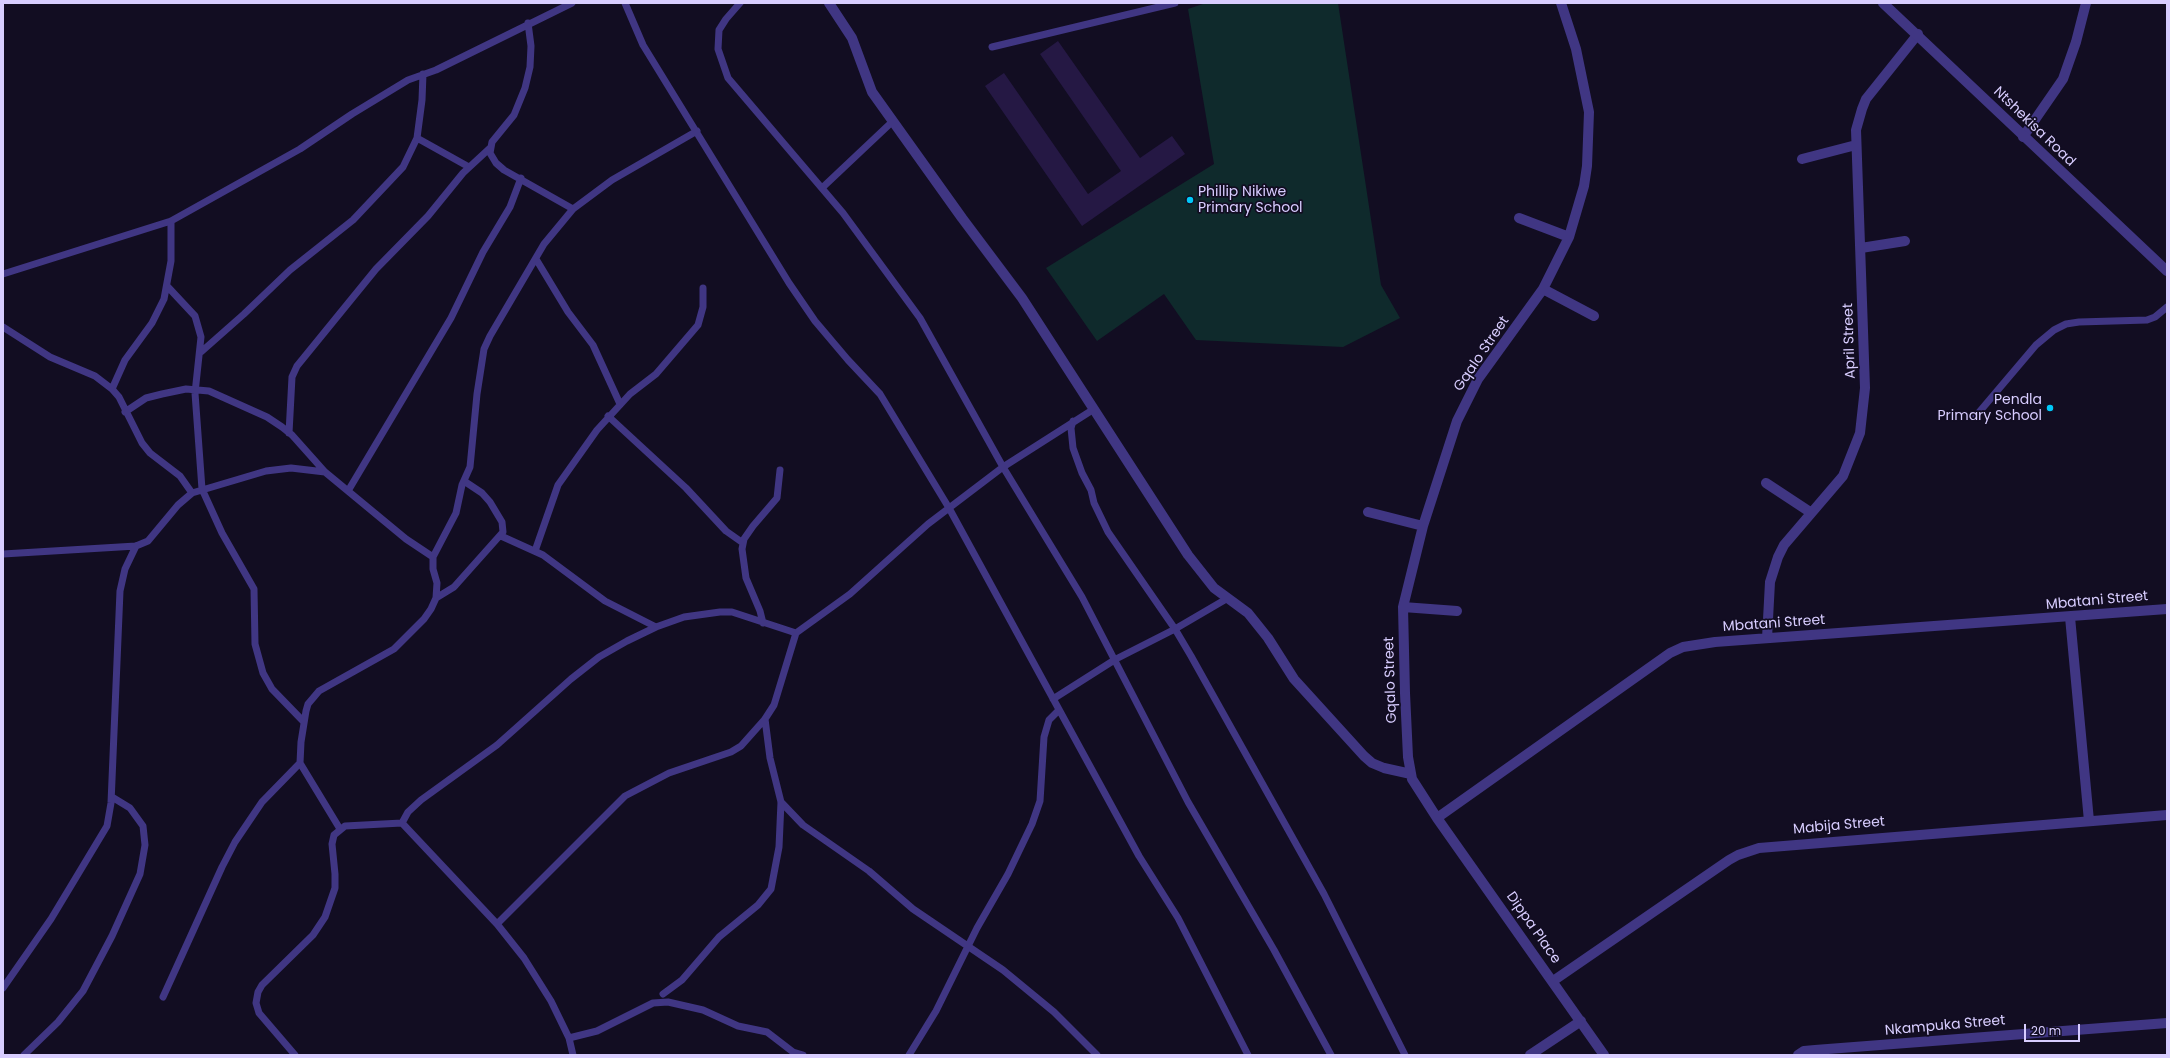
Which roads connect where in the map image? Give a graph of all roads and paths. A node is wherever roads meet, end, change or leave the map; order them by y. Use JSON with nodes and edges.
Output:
{"nodes":[{"id":1,"x":625,"y":3,"type":"edge"},
{"id":2,"x":740,"y":3,"type":"edge"},
{"id":3,"x":829,"y":3,"type":"edge"},
{"id":4,"x":1175,"y":3,"type":"edge"},
{"id":5,"x":1561,"y":3,"type":"edge"},
{"id":6,"x":1883,"y":3,"type":"edge"},
{"id":7,"x":2086,"y":3,"type":"edge"},
{"id":8,"x":568,"y":4,"type":"edge"},
{"id":9,"x":528,"y":23,"type":"junction"},
{"id":10,"x":1918,"y":34,"type":"junction"},
{"id":11,"x":992,"y":46,"type":"dead end"},
{"id":12,"x":422,"y":74,"type":"junction"},
{"id":13,"x":893,"y":121,"type":"junction"},
{"id":14,"x":697,"y":131,"type":"junction"},
{"id":15,"x":2023,"y":137,"type":"junction"},
{"id":16,"x":417,"y":138,"type":"junction"},
{"id":17,"x":1856,"y":144,"type":"junction"},
{"id":18,"x":490,"y":148,"type":"junction"},
{"id":19,"x":1802,"y":159,"type":"dead end"},
{"id":20,"x":469,"y":167,"type":"junction"},
{"id":21,"x":521,"y":178,"type":"junction"},
{"id":22,"x":822,"y":188,"type":"junction"},
{"id":23,"x":573,"y":209,"type":"junction"},
{"id":24,"x":1519,"y":218,"type":"dead end"},
{"id":25,"x":171,"y":221,"type":"junction"},
{"id":26,"x":1569,"y":237,"type":"junction"},
{"id":27,"x":1905,"y":241,"type":"dead end"},
{"id":28,"x":1861,"y":248,"type":"junction"},
{"id":29,"x":536,"y":259,"type":"junction"},
{"id":30,"x":2167,"y":271,"type":"edge"},
{"id":31,"x":3,"y":274,"type":"edge"},
{"id":32,"x":167,"y":286,"type":"junction"},
{"id":33,"x":703,"y":288,"type":"dead end"},
{"id":34,"x":1543,"y":289,"type":"junction"},
{"id":35,"x":2167,"y":307,"type":"edge"},
{"id":36,"x":1594,"y":316,"type":"dead end"},
{"id":37,"x":3,"y":327,"type":"edge"},
{"id":38,"x":201,"y":352,"type":"junction"},
{"id":39,"x":112,"y":389,"type":"junction"},
{"id":40,"x":195,"y":389,"type":"junction"},
{"id":41,"x":620,"y":404,"type":"junction"},
{"id":42,"x":1094,"y":409,"type":"junction"},
{"id":43,"x":125,"y":412,"type":"junction"},
{"id":44,"x":608,"y":416,"type":"junction"},
{"id":45,"x":1975,"y":417,"type":"dead end"},
{"id":46,"x":1073,"y":421,"type":"junction"},
{"id":47,"x":289,"y":432,"type":"junction"},
{"id":48,"x":1003,"y":466,"type":"junction"},
{"id":49,"x":780,"y":470,"type":"dead end"},
{"id":50,"x":325,"y":472,"type":"junction"},
{"id":51,"x":464,"y":481,"type":"junction"},
{"id":52,"x":1766,"y":483,"type":"dead end"},
{"id":53,"x":202,"y":489,"type":"junction"},
{"id":54,"x":348,"y":491,"type":"junction"},
{"id":55,"x":192,"y":493,"type":"junction"},
{"id":56,"x":949,"y":508,"type":"junction"},
{"id":57,"x":1368,"y":512,"type":"dead end"},
{"id":58,"x":1810,"y":512,"type":"junction"},
{"id":59,"x":1423,"y":526,"type":"junction"},
{"id":60,"x":501,"y":536,"type":"junction"},
{"id":61,"x":742,"y":543,"type":"junction"},
{"id":62,"x":136,"y":546,"type":"junction"},
{"id":63,"x":535,"y":552,"type":"junction"},
{"id":64,"x":3,"y":554,"type":"edge"},
{"id":65,"x":433,"y":557,"type":"junction"},
{"id":66,"x":436,"y":598,"type":"junction"},
{"id":67,"x":1228,"y":598,"type":"junction"},
{"id":68,"x":1403,"y":607,"type":"junction"},
{"id":69,"x":2167,"y":609,"type":"edge"},
{"id":70,"x":1457,"y":611,"type":"dead end"},
{"id":71,"x":2070,"y":617,"type":"junction"},
{"id":72,"x":763,"y":623,"type":"junction"},
{"id":73,"x":656,"y":627,"type":"junction"},
{"id":74,"x":1175,"y":629,"type":"junction"},
{"id":75,"x":796,"y":633,"type":"junction"},
{"id":76,"x":1766,"y":638,"type":"junction"},
{"id":77,"x":1116,"y":659,"type":"junction"},
{"id":78,"x":1053,"y":699,"type":"junction"},
{"id":79,"x":1059,"y":710,"type":"junction"},
{"id":80,"x":765,"y":719,"type":"junction"},
{"id":81,"x":303,"y":721,"type":"junction"},
{"id":82,"x":300,"y":763,"type":"junction"},
{"id":83,"x":1411,"y":774,"type":"junction"},
{"id":84,"x":112,"y":797,"type":"junction"},
{"id":85,"x":781,"y":802,"type":"junction"},
{"id":86,"x":2167,"y":815,"type":"edge"},
{"id":87,"x":1437,"y":818,"type":"junction"},
{"id":88,"x":2089,"y":821,"type":"junction"},
{"id":89,"x":402,"y":823,"type":"junction"},
{"id":90,"x":340,"y":829,"type":"junction"},
{"id":91,"x":497,"y":924,"type":"junction"},
{"id":92,"x":968,"y":947,"type":"junction"},
{"id":93,"x":1553,"y":981,"type":"junction"},
{"id":94,"x":3,"y":988,"type":"edge"},
{"id":95,"x":664,"y":994,"type":"dead end"},
{"id":96,"x":163,"y":997,"type":"dead end"},
{"id":97,"x":1581,"y":1021,"type":"junction"},
{"id":98,"x":2167,"y":1023,"type":"edge"},
{"id":99,"x":569,"y":1038,"type":"junction"},
{"id":100,"x":24,"y":1055,"type":"edge"},
{"id":101,"x":295,"y":1055,"type":"edge"},
{"id":102,"x":573,"y":1055,"type":"edge"},
{"id":103,"x":803,"y":1055,"type":"edge"},
{"id":104,"x":909,"y":1055,"type":"edge"},
{"id":105,"x":1097,"y":1055,"type":"edge"},
{"id":106,"x":1248,"y":1055,"type":"edge"},
{"id":107,"x":1331,"y":1055,"type":"edge"},
{"id":108,"x":1405,"y":1055,"type":"edge"},
{"id":109,"x":1530,"y":1055,"type":"edge"},
{"id":110,"x":1604,"y":1055,"type":"edge"},
{"id":111,"x":1798,"y":1055,"type":"edge"}],
"edges":[{"from":1,"to":14,"type":"lane"},
{"from":2,"to":22,"type":"lane"},
{"from":3,"to":13,"type":"street"},
{"from":4,"to":11,"type":"lane"},
{"from":5,"to":26,"type":"street","name":"Gqalo Street"},
{"from":6,"to":10,"type":"street","name":"Ntshekisa Road"},
{"from":7,"to":15,"type":"street"},
{"from":8,"to":9,"type":"lane"},
{"from":9,"to":12,"type":"lane"},
{"from":9,"to":18,"type":"lane"},
{"from":10,"to":15,"type":"street","name":"Ntshekisa Road"},
{"from":10,"to":17,"type":"street","name":"April Street"},
{"from":12,"to":16,"type":"lane"},
{"from":12,"to":25,"type":"lane"},
{"from":13,"to":22,"type":"lane"},
{"from":13,"to":42,"type":"street"},
{"from":14,"to":23,"type":"lane"},
{"from":14,"to":56,"type":"lane"},
{"from":15,"to":30,"type":"street","name":"Ntshekisa Road"},
{"from":16,"to":20,"type":"lane"},
{"from":16,"to":38,"type":"lane"},
{"from":17,"to":19,"type":"street"},
{"from":17,"to":28,"type":"street","name":"April Street"},
{"from":18,"to":20,"type":"lane"},
{"from":18,"to":21,"type":"lane"},
{"from":20,"to":47,"type":"lane"},
{"from":21,"to":23,"type":"lane"},
{"from":21,"to":54,"type":"lane"},
{"from":22,"to":48,"type":"lane"},
{"from":23,"to":29,"type":"lane"},
{"from":24,"to":26,"type":"street"},
{"from":25,"to":31,"type":"lane"},
{"from":25,"to":32,"type":"lane"},
{"from":26,"to":34,"type":"street","name":"Gqalo Street"},
{"from":27,"to":28,"type":"street"},
{"from":28,"to":58,"type":"street","name":"April Street"},
{"from":29,"to":41,"type":"lane"},
{"from":29,"to":51,"type":"lane"},
{"from":32,"to":38,"type":"lane"},
{"from":32,"to":39,"type":"lane"},
{"from":33,"to":41,"type":"lane"},
{"from":34,"to":36,"type":"street"},
{"from":34,"to":59,"type":"street","name":"Gqalo Street"},
{"from":35,"to":45,"type":"lane"},
{"from":37,"to":39,"type":"lane"},
{"from":38,"to":40,"type":"lane"},
{"from":39,"to":43,"type":"lane"},
{"from":40,"to":43,"type":"lane"},
{"from":40,"to":47,"type":"lane"},
{"from":40,"to":53,"type":"lane"},
{"from":41,"to":44,"type":"lane"},
{"from":42,"to":46,"type":"lane"},
{"from":42,"to":67,"type":"street"},
{"from":43,"to":55,"type":"lane"},
{"from":44,"to":61,"type":"lane"},
{"from":44,"to":63,"type":"lane"},
{"from":46,"to":48,"type":"lane"},
{"from":46,"to":74,"type":"lane"},
{"from":47,"to":50,"type":"lane"},
{"from":48,"to":56,"type":"lane"},
{"from":48,"to":77,"type":"lane"},
{"from":49,"to":61,"type":"lane"},
{"from":50,"to":53,"type":"lane"},
{"from":50,"to":54,"type":"lane"},
{"from":51,"to":60,"type":"lane"},
{"from":51,"to":65,"type":"lane"},
{"from":52,"to":58,"type":"street"},
{"from":53,"to":55,"type":"lane"},
{"from":53,"to":81,"type":"lane"},
{"from":54,"to":65,"type":"lane"},
{"from":55,"to":62,"type":"lane"},
{"from":56,"to":75,"type":"lane"},
{"from":56,"to":78,"type":"lane"},
{"from":57,"to":59,"type":"street"},
{"from":58,"to":76,"type":"street","name":"April Street"},
{"from":59,"to":68,"type":"street","name":"Gqalo Street"},
{"from":60,"to":63,"type":"lane"},
{"from":60,"to":66,"type":"lane"},
{"from":61,"to":72,"type":"lane"},
{"from":62,"to":64,"type":"lane"},
{"from":62,"to":84,"type":"lane"},
{"from":63,"to":73,"type":"lane"},
{"from":65,"to":66,"type":"lane"},
{"from":66,"to":81,"type":"lane"},
{"from":67,"to":74,"type":"lane"},
{"from":67,"to":83,"type":"street"},
{"from":68,"to":70,"type":"street"},
{"from":68,"to":83,"type":"street","name":"Gqalo Street"},
{"from":69,"to":71,"type":"street","name":"Mbatani Street"},
{"from":71,"to":76,"type":"street","name":"Mbatani Street"},
{"from":71,"to":88,"type":"street"},
{"from":72,"to":73,"type":"lane"},
{"from":72,"to":75,"type":"lane"},
{"from":73,"to":89,"type":"lane"},
{"from":74,"to":77,"type":"lane"},
{"from":74,"to":108,"type":"lane"},
{"from":75,"to":80,"type":"lane"},
{"from":76,"to":87,"type":"street","name":"Mbatani Street"},
{"from":77,"to":78,"type":"lane"},
{"from":77,"to":107,"type":"lane"},
{"from":78,"to":79,"type":"lane"},
{"from":79,"to":92,"type":"lane"},
{"from":79,"to":106,"type":"lane"},
{"from":80,"to":85,"type":"lane"},
{"from":80,"to":91,"type":"lane"},
{"from":81,"to":82,"type":"lane"},
{"from":82,"to":90,"type":"lane"},
{"from":82,"to":96,"type":"lane"},
{"from":83,"to":87,"type":"street","name":"Gqalo Street"},
{"from":84,"to":94,"type":"lane"},
{"from":84,"to":100,"type":"lane"},
{"from":85,"to":92,"type":"lane"},
{"from":85,"to":95,"type":"lane"},
{"from":86,"to":88,"type":"street","name":"Mabija Street"},
{"from":87,"to":93,"type":"street","name":"Dippa Place"},
{"from":88,"to":93,"type":"street","name":"Mabija Street"},
{"from":89,"to":90,"type":"lane"},
{"from":89,"to":91,"type":"lane"},
{"from":90,"to":101,"type":"lane"},
{"from":91,"to":99,"type":"lane"},
{"from":92,"to":104,"type":"lane"},
{"from":92,"to":105,"type":"lane"},
{"from":93,"to":97,"type":"street","name":"Dippa Place"},
{"from":97,"to":109,"type":"street"},
{"from":97,"to":110,"type":"street","name":"Dippa Place"},
{"from":98,"to":111,"type":"street","name":"Nkampuka Street"},
{"from":99,"to":102,"type":"lane"},
{"from":99,"to":103,"type":"lane"}]}
